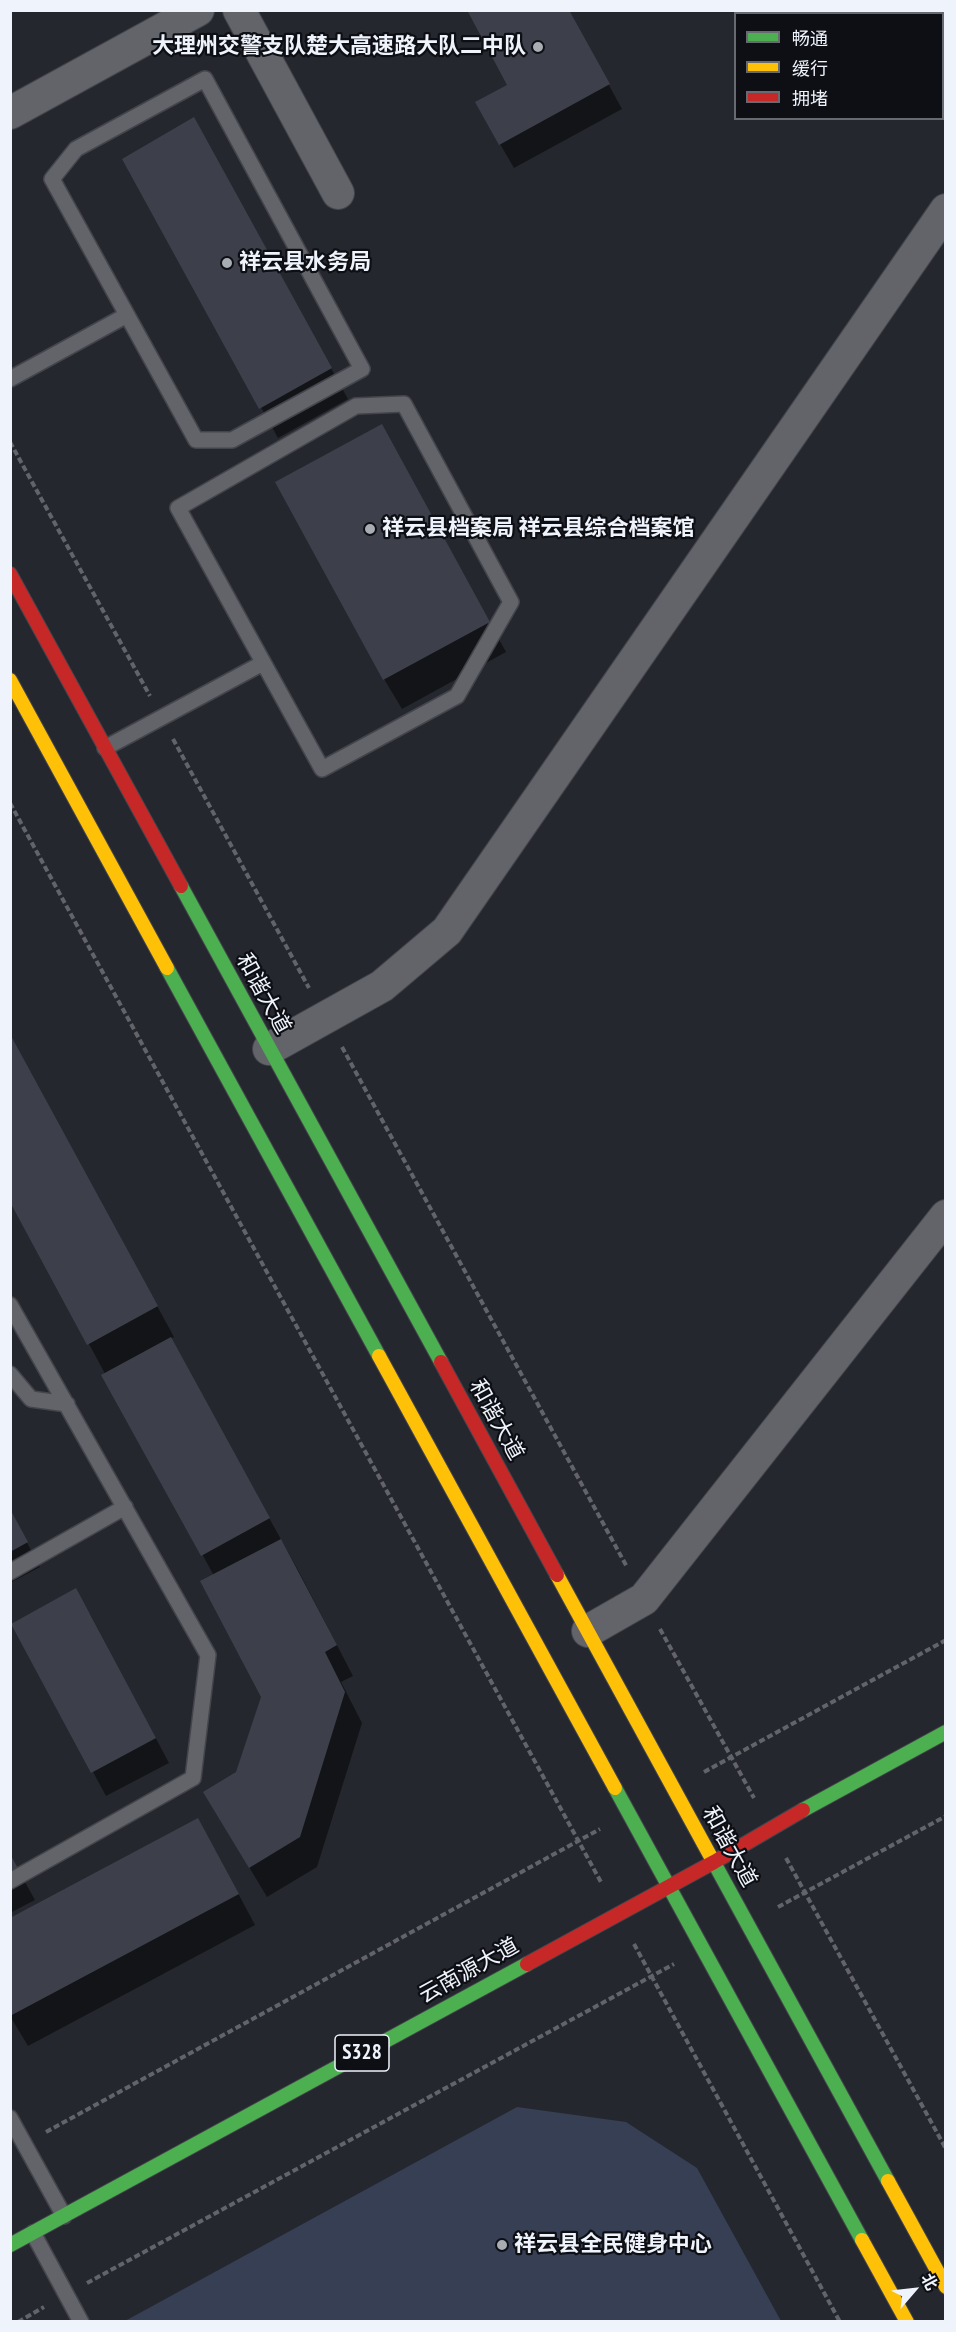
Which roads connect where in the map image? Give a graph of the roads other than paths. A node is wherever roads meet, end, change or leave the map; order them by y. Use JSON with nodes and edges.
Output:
{"nodes":[{"id":1,"x":198,"y":10,"type":"edge"},
{"id":2,"x":239,"y":10,"type":"edge"},
{"id":3,"x":10,"y":113,"type":"edge"},
{"id":4,"x":338,"y":193,"type":"dead end"},
{"id":5,"x":945,"y":210,"type":"edge"},
{"id":6,"x":127,"y":315,"type":"junction"},
{"id":7,"x":10,"y":379,"type":"edge"},
{"id":8,"x":10,"y":574,"type":"edge"},
{"id":9,"x":262,"y":663,"type":"junction"},
{"id":10,"x":10,"y":680,"type":"edge"},
{"id":11,"x":105,"y":748,"type":"junction"},
{"id":12,"x":269,"y":1049,"type":"junction"},
{"id":13,"x":945,"y":1216,"type":"edge"},
{"id":14,"x":10,"y":1305,"type":"edge"},
{"id":15,"x":10,"y":1374,"type":"edge"},
{"id":16,"x":67,"y":1404,"type":"junction"},
{"id":17,"x":125,"y":1507,"type":"junction"},
{"id":18,"x":10,"y":1572,"type":"edge"},
{"id":19,"x":588,"y":1631,"type":"junction"},
{"id":20,"x":945,"y":1732,"type":"edge"},
{"id":21,"x":714,"y":1862,"type":"junction"},
{"id":22,"x":10,"y":1881,"type":"edge"},
{"id":23,"x":669,"y":1886,"type":"junction"},
{"id":24,"x":10,"y":2118,"type":"edge"},
{"id":25,"x":64,"y":2216,"type":"junction"},
{"id":26,"x":33,"y":2233,"type":"junction"},
{"id":27,"x":10,"y":2245,"type":"edge"},
{"id":28,"x":945,"y":2287,"type":"edge"},
{"id":29,"x":81,"y":2322,"type":"edge"},
{"id":30,"x":907,"y":2322,"type":"edge"}],
"edges":[{"from":1,"to":3,"type":"street"},
{"from":2,"to":4,"type":"street"},
{"from":5,"to":12,"type":"street"},
{"from":6,"to":6,"type":"lane"},
{"from":6,"to":7,"type":"lane"},
{"from":8,"to":11,"type":"main road","name":"和谐大道"},
{"from":9,"to":9,"type":"lane"},
{"from":9,"to":11,"type":"lane"},
{"from":10,"to":23,"type":"main road"},
{"from":11,"to":12,"type":"main road","name":"和谐大道"},
{"from":12,"to":19,"type":"main road","name":"和谐大道"},
{"from":13,"to":19,"type":"street"},
{"from":14,"to":16,"type":"lane"},
{"from":15,"to":16,"type":"lane"},
{"from":16,"to":17,"type":"lane"},
{"from":17,"to":18,"type":"lane"},
{"from":17,"to":22,"type":"lane"},
{"from":19,"to":21,"type":"main road","name":"和谐大道"},
{"from":20,"to":21,"type":"main road","name":"云南源大道"},
{"from":21,"to":23,"type":"main road","name":"云南源大道","number":"S328"},
{"from":21,"to":28,"type":"main road","name":"和谐大道"},
{"from":23,"to":25,"type":"main road","name":"云南源大道","number":"S328"},
{"from":23,"to":30,"type":"main road"},
{"from":24,"to":25,"type":"lane"},
{"from":25,"to":26,"type":"main road","name":"云南源大道","number":"S328"},
{"from":26,"to":27,"type":"main road","name":"云南源大道","number":"S328"},
{"from":26,"to":29,"type":"lane"}]}
